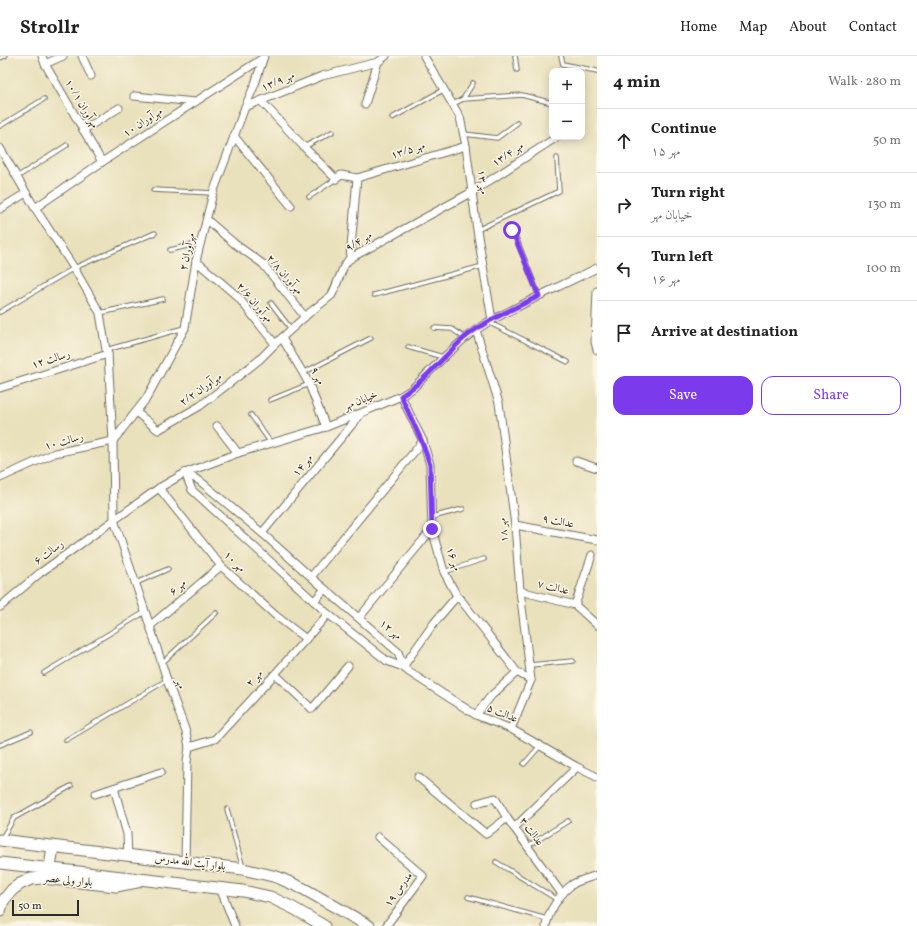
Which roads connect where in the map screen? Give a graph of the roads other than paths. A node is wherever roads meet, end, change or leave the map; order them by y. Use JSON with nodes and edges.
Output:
{"nodes":[{"id":1,"x":5,"y":56,"type":"edge"},
{"id":2,"x":42,"y":56,"type":"edge"},
{"id":3,"x":63,"y":56,"type":"edge"},
{"id":4,"x":82,"y":56,"type":"edge"},
{"id":5,"x":386,"y":56,"type":"edge"},
{"id":6,"x":424,"y":56,"type":"edge"},
{"id":7,"x":515,"y":56,"type":"edge"},
{"id":8,"x":561,"y":56,"type":"edge"},
{"id":9,"x":264,"y":57,"type":"edge"},
{"id":10,"x":0,"y":58,"type":"edge"},
{"id":11,"x":378,"y":62,"type":"junction"},
{"id":12,"x":44,"y":64,"type":"junction"},
{"id":13,"x":517,"y":70,"type":"dead end"},
{"id":14,"x":597,"y":71,"type":"edge"},
{"id":15,"x":91,"y":76,"type":"dead end"},
{"id":16,"x":473,"y":83,"type":"dead end"},
{"id":17,"x":444,"y":90,"type":"junction"},
{"id":18,"x":134,"y":96,"type":"dead end"},
{"id":19,"x":463,"y":98,"type":"junction"},
{"id":20,"x":44,"y":99,"type":"dead end"},
{"id":21,"x":261,"y":101,"type":"junction"},
{"id":22,"x":195,"y":102,"type":"junction"},
{"id":23,"x":549,"y":102,"type":"edge"},
{"id":24,"x":365,"y":104,"type":"dead end"},
{"id":25,"x":453,"y":104,"type":"junction"},
{"id":26,"x":245,"y":107,"type":"junction"},
{"id":27,"x":119,"y":108,"type":"dead end"},
{"id":28,"x":392,"y":118,"type":"dead end"},
{"id":29,"x":517,"y":124,"type":"dead end"},
{"id":30,"x":0,"y":126,"type":"edge"},
{"id":31,"x":83,"y":130,"type":"junction"},
{"id":32,"x":332,"y":132,"type":"dead end"},
{"id":33,"x":464,"y":134,"type":"junction"},
{"id":34,"x":234,"y":136,"type":"junction"},
{"id":35,"x":552,"y":140,"type":"edge"},
{"id":36,"x":66,"y":145,"type":"dead end"},
{"id":37,"x":466,"y":146,"type":"junction"},
{"id":38,"x":304,"y":147,"type":"junction"},
{"id":39,"x":0,"y":148,"type":"edge"},
{"id":40,"x":557,"y":158,"type":"dead end"},
{"id":41,"x":102,"y":162,"type":"junction"},
{"id":42,"x":16,"y":177,"type":"junction"},
{"id":43,"x":357,"y":178,"type":"junction"},
{"id":44,"x":336,"y":179,"type":"junction"},
{"id":45,"x":153,"y":190,"type":"dead end"},
{"id":46,"x":472,"y":192,"type":"junction"},
{"id":47,"x":26,"y":193,"type":"junction"},
{"id":48,"x":213,"y":193,"type":"junction"},
{"id":49,"x":309,"y":197,"type":"dead end"},
{"id":50,"x":290,"y":206,"type":"dead end"},
{"id":51,"x":35,"y":208,"type":"junction"},
{"id":52,"x":0,"y":209,"type":"edge"},
{"id":53,"x":207,"y":220,"type":"junction"},
{"id":54,"x":477,"y":230,"type":"junction"},
{"id":55,"x":512,"y":230,"type":"dead end"},
{"id":56,"x":155,"y":233,"type":"dead end"},
{"id":57,"x":201,"y":243,"type":"junction"},
{"id":58,"x":170,"y":250,"type":"dead end"},
{"id":59,"x":350,"y":259,"type":"junction"},
{"id":60,"x":196,"y":261,"type":"junction"},
{"id":61,"x":483,"y":266,"type":"junction"},
{"id":62,"x":74,"y":268,"type":"junction"},
{"id":63,"x":597,"y":268,"type":"edge"},
{"id":64,"x":597,"y":291,"type":"edge"},
{"id":65,"x":374,"y":295,"type":"dead end"},
{"id":66,"x":539,"y":296,"type":"junction"},
{"id":67,"x":164,"y":299,"type":"dead end"},
{"id":68,"x":271,"y":303,"type":"dead end"},
{"id":69,"x":0,"y":312,"type":"edge"},
{"id":70,"x":100,"y":314,"type":"junction"},
{"id":71,"x":305,"y":317,"type":"junction"},
{"id":72,"x":490,"y":321,"type":"junction"},
{"id":73,"x":185,"y":328,"type":"junction"},
{"id":74,"x":434,"y":328,"type":"dead end"},
{"id":75,"x":291,"y":330,"type":"junction"},
{"id":76,"x":476,"y":330,"type":"junction"},
{"id":77,"x":282,"y":338,"type":"junction"},
{"id":78,"x":371,"y":338,"type":"dead end"},
{"id":79,"x":465,"y":338,"type":"junction"},
{"id":80,"x":275,"y":344,"type":"junction"},
{"id":81,"x":408,"y":347,"type":"dead end"},
{"id":82,"x":597,"y":350,"type":"edge"},
{"id":83,"x":107,"y":352,"type":"junction"},
{"id":84,"x":444,"y":357,"type":"junction"},
{"id":85,"x":568,"y":362,"type":"dead end"},
{"id":86,"x":303,"y":373,"type":"junction"},
{"id":87,"x":309,"y":384,"type":"junction"},
{"id":88,"x":0,"y":388,"type":"edge"},
{"id":89,"x":401,"y":396,"type":"junction"},
{"id":90,"x":270,"y":400,"type":"dead end"},
{"id":91,"x":136,"y":412,"type":"junction"},
{"id":92,"x":361,"y":414,"type":"junction"},
{"id":93,"x":251,"y":415,"type":"dead end"},
{"id":94,"x":217,"y":426,"type":"dead end"},
{"id":95,"x":326,"y":427,"type":"junction"},
{"id":96,"x":113,"y":441,"type":"junction"},
{"id":97,"x":422,"y":442,"type":"junction"},
{"id":98,"x":271,"y":443,"type":"junction"},
{"id":99,"x":238,"y":453,"type":"junction"},
{"id":100,"x":576,"y":461,"type":"dead end"},
{"id":101,"x":597,"y":468,"type":"edge"},
{"id":102,"x":185,"y":473,"type":"junction"},
{"id":103,"x":0,"y":478,"type":"edge"},
{"id":104,"x":159,"y":488,"type":"junction"},
{"id":105,"x":464,"y":509,"type":"dead end"},
{"id":106,"x":431,"y":517,"type":"junction"},
{"id":107,"x":114,"y":520,"type":"junction"},
{"id":108,"x":515,"y":525,"type":"junction"},
{"id":109,"x":432,"y":529,"type":"junction"},
{"id":110,"x":262,"y":533,"type":"junction"},
{"id":111,"x":597,"y":540,"type":"edge"},
{"id":112,"x":592,"y":555,"type":"dead end"},
{"id":113,"x":484,"y":559,"type":"dead end"},
{"id":114,"x":221,"y":566,"type":"junction"},
{"id":115,"x":168,"y":569,"type":"dead end"},
{"id":116,"x":444,"y":572,"type":"junction"},
{"id":117,"x":311,"y":577,"type":"junction"},
{"id":118,"x":136,"y":583,"type":"junction"},
{"id":119,"x":325,"y":589,"type":"junction"},
{"id":120,"x":520,"y":591,"type":"junction"},
{"id":121,"x":457,"y":596,"type":"junction"},
{"id":122,"x":314,"y":601,"type":"junction"},
{"id":123,"x":575,"y":605,"type":"junction"},
{"id":124,"x":0,"y":607,"type":"edge"},
{"id":125,"x":146,"y":612,"type":"junction"},
{"id":126,"x":216,"y":613,"type":"dead end"},
{"id":127,"x":328,"y":614,"type":"junction"},
{"id":128,"x":359,"y":618,"type":"junction"},
{"id":129,"x":597,"y":625,"type":"edge"},
{"id":130,"x":150,"y":626,"type":"junction"},
{"id":131,"x":306,"y":639,"type":"junction"},
{"id":132,"x":573,"y":661,"type":"dead end"},
{"id":133,"x":162,"y":663,"type":"junction"},
{"id":134,"x":530,"y":665,"type":"junction"},
{"id":135,"x":348,"y":666,"type":"dead end"},
{"id":136,"x":403,"y":666,"type":"junction"},
{"id":137,"x":517,"y":672,"type":"junction"},
{"id":138,"x":44,"y":674,"type":"dead end"},
{"id":139,"x":275,"y":674,"type":"junction"},
{"id":140,"x":167,"y":680,"type":"junction"},
{"id":141,"x":531,"y":680,"type":"junction"},
{"id":142,"x":476,"y":716,"type":"junction"},
{"id":143,"x":511,"y":729,"type":"junction"},
{"id":144,"x":31,"y":732,"type":"dead end"},
{"id":145,"x":66,"y":740,"type":"dead end"},
{"id":146,"x":0,"y":744,"type":"edge"},
{"id":147,"x":541,"y":746,"type":"junction"},
{"id":148,"x":189,"y":747,"type":"junction"},
{"id":149,"x":524,"y":764,"type":"dead end"},
{"id":150,"x":577,"y":767,"type":"junction"},
{"id":151,"x":161,"y":772,"type":"dead end"},
{"id":152,"x":418,"y":777,"type":"dead end"},
{"id":153,"x":597,"y":777,"type":"edge"},
{"id":154,"x":71,"y":786,"type":"dead end"},
{"id":155,"x":114,"y":788,"type":"junction"},
{"id":156,"x":95,"y":794,"type":"dead end"},
{"id":157,"x":477,"y":803,"type":"dead end"},
{"id":158,"x":227,"y":809,"type":"dead end"},
{"id":159,"x":507,"y":818,"type":"junction"},
{"id":160,"x":568,"y":821,"type":"dead end"},
{"id":161,"x":514,"y":828,"type":"junction"},
{"id":162,"x":378,"y":837,"type":"dead end"},
{"id":163,"x":1,"y":840,"type":"edge"},
{"id":164,"x":52,"y":846,"type":"junction"},
{"id":165,"x":528,"y":846,"type":"junction"},
{"id":166,"x":128,"y":856,"type":"junction"},
{"id":167,"x":185,"y":862,"type":"junction"},
{"id":168,"x":496,"y":862,"type":"dead end"},
{"id":169,"x":0,"y":863,"type":"edge"},
{"id":170,"x":50,"y":868,"type":"junction"},
{"id":171,"x":243,"y":869,"type":"junction"},
{"id":172,"x":597,"y":875,"type":"edge"},
{"id":173,"x":152,"y":880,"type":"junction"},
{"id":174,"x":220,"y":888,"type":"junction"},
{"id":175,"x":562,"y":894,"type":"junction"},
{"id":176,"x":468,"y":897,"type":"dead end"},
{"id":177,"x":558,"y":900,"type":"junction"},
{"id":178,"x":1,"y":904,"type":"edge"},
{"id":179,"x":547,"y":922,"type":"edge"},
{"id":180,"x":235,"y":926,"type":"edge"},
{"id":181,"x":324,"y":926,"type":"edge"},
{"id":182,"x":369,"y":926,"type":"edge"},
{"id":183,"x":386,"y":926,"type":"edge"}],
"edges":[{"from":1,"to":10,"type":"lane"},
{"from":2,"to":12,"type":"street","name":"مهرآوران ۱۰/۱"},
{"from":3,"to":12,"type":"street"},
{"from":4,"to":15,"type":"street"},
{"from":5,"to":11,"type":"street","name":"مهر ۱۳/۹"},
{"from":6,"to":17,"type":"street","name":"مهر ۱۳"},
{"from":7,"to":13,"type":"lane"},
{"from":8,"to":14,"type":"lane"},
{"from":9,"to":22,"type":"street","name":"مهرآوران ۱۰"},
{"from":9,"to":26,"type":"street","name":"مهرآوران ۲"},
{"from":11,"to":21,"type":"street","name":"مهر ۱۳/۹"},
{"from":11,"to":24,"type":"street"},
{"from":12,"to":31,"type":"street","name":"مهرآوران ۱۰/۱"},
{"from":16,"to":19,"type":"lane"},
{"from":17,"to":25,"type":"street","name":"مهر ۱۳"},
{"from":17,"to":28,"type":"lane"},
{"from":18,"to":22,"type":"street"},
{"from":19,"to":23,"type":"lane"},
{"from":19,"to":25,"type":"lane"},
{"from":20,"to":30,"type":"lane"},
{"from":21,"to":26,"type":"street","name":"مهر ۱۳/۹"},
{"from":21,"to":38,"type":"street"},
{"from":22,"to":41,"type":"street","name":"مهرآوران ۱۰"},
{"from":25,"to":33,"type":"street","name":"مهر ۱۳"},
{"from":26,"to":34,"type":"street","name":"مهرآوران ۲"},
{"from":27,"to":31,"type":"street"},
{"from":29,"to":33,"type":"lane"},
{"from":31,"to":41,"type":"street","name":"مهرآوران ۱۰/۱"},
{"from":32,"to":38,"type":"lane"},
{"from":33,"to":37,"type":"street","name":"مهر ۱۳"},
{"from":34,"to":48,"type":"street","name":"مهرآوران ۲"},
{"from":34,"to":50,"type":"street"},
{"from":35,"to":46,"type":"street","name":"مهر ۱۳/۴"},
{"from":36,"to":42,"type":"lane"},
{"from":37,"to":43,"type":"street","name":"مهر ۱۳/۵"},
{"from":37,"to":46,"type":"street","name":"مهر ۱۳"},
{"from":38,"to":44,"type":"street"},
{"from":39,"to":42,"type":"street"},
{"from":40,"to":54,"type":"lane"},
{"from":41,"to":51,"type":"street","name":"مهرآوران ۱۰"},
{"from":42,"to":47,"type":"street"},
{"from":43,"to":44,"type":"street","name":"مهر ۱۳/۵"},
{"from":43,"to":59,"type":"street"},
{"from":44,"to":49,"type":"lane"},
{"from":45,"to":48,"type":"lane"},
{"from":46,"to":54,"type":"street","name":"مهر ۱۳"},
{"from":46,"to":59,"type":"street","name":"مهر ۹/۴"},
{"from":47,"to":51,"type":"street"},
{"from":47,"to":52,"type":"street"},
{"from":48,"to":53,"type":"street","name":"مهرآوران ۲"},
{"from":51,"to":62,"type":"street"},
{"from":53,"to":57,"type":"street","name":"مهرآوران ۲"},
{"from":53,"to":71,"type":"street","name":"مهرآوران ۲/۸"},
{"from":54,"to":61,"type":"street","name":"مهر ۱۳"},
{"from":55,"to":66,"type":"lane"},
{"from":56,"to":62,"type":"lane"},
{"from":57,"to":58,"type":"lane"},
{"from":57,"to":60,"type":"street","name":"مهرآوران ۲"},
{"from":59,"to":71,"type":"street","name":"مهر ۹/۴"},
{"from":60,"to":73,"type":"street","name":"مهرآوران ۲"},
{"from":60,"to":80,"type":"street","name":"مهرآوران ۲/۶"},
{"from":61,"to":65,"type":"lane"},
{"from":61,"to":72,"type":"street","name":"مهر ۱۳"},
{"from":62,"to":69,"type":"lane"},
{"from":62,"to":70,"type":"street"},
{"from":63,"to":66,"type":"street","name":"خیابان مهر"},
{"from":64,"to":82,"type":"street"},
{"from":66,"to":72,"type":"street","name":"خیابان مهر"},
{"from":67,"to":70,"type":"lane"},
{"from":68,"to":75,"type":"lane"},
{"from":70,"to":83,"type":"street","name":"مهر"},
{"from":71,"to":75,"type":"street","name":"مهر ۹/۴"},
{"from":72,"to":76,"type":"street","name":"خیابان مهر"},
{"from":72,"to":85,"type":"lane"},
{"from":73,"to":83,"type":"lane"},
{"from":73,"to":91,"type":"street","name":"مهرآوران ۲"},
{"from":74,"to":79,"type":"lane"},
{"from":75,"to":77,"type":"street","name":"مهر ۹/۴"},
{"from":76,"to":79,"type":"street","name":"خیابان مهر"},
{"from":76,"to":108,"type":"street","name":"مهر ۱۸"},
{"from":77,"to":80,"type":"street","name":"مهر ۹/۴"},
{"from":77,"to":86,"type":"street","name":"مهر ۹"},
{"from":78,"to":86,"type":"lane"},
{"from":79,"to":84,"type":"street","name":"خیابان مهر"},
{"from":80,"to":91,"type":"street","name":"مهرآوران ۲/۲"},
{"from":81,"to":84,"type":"lane"},
{"from":83,"to":88,"type":"street","name":"رسالت ۱۲"},
{"from":83,"to":96,"type":"street","name":"مهر"},
{"from":84,"to":89,"type":"street","name":"خیابان مهر"},
{"from":86,"to":87,"type":"street","name":"مهر ۹"},
{"from":87,"to":90,"type":"lane"},
{"from":87,"to":95,"type":"street","name":"مهر ۹"},
{"from":89,"to":92,"type":"street","name":"خیابان مهر"},
{"from":89,"to":97,"type":"street","name":"مهر ۱۶"},
{"from":91,"to":96,"type":"street","name":"مهرآوران ۲"},
{"from":92,"to":95,"type":"street","name":"خیابان مهر"},
{"from":92,"to":110,"type":"street","name":"مهر ۱۴"},
{"from":93,"to":98,"type":"lane"},
{"from":94,"to":99,"type":"street"},
{"from":95,"to":98,"type":"street","name":"خیابان مهر"},
{"from":96,"to":103,"type":"street","name":"رسالت ۱۰"},
{"from":96,"to":107,"type":"street","name":"مهر"},
{"from":97,"to":106,"type":"street","name":"مهر ۱۶"},
{"from":97,"to":117,"type":"street"},
{"from":98,"to":99,"type":"street","name":"خیابان مهر"},
{"from":99,"to":102,"type":"street","name":"خیابان مهر"},
{"from":100,"to":101,"type":"street"},
{"from":102,"to":104,"type":"street","name":"خیابان مهر"},
{"from":102,"to":110,"type":"street","name":"مهر ۱۲"},
{"from":102,"to":122,"type":"street"},
{"from":104,"to":107,"type":"street","name":"خیابان مهر"},
{"from":104,"to":114,"type":"street","name":"مهر ۱۰"},
{"from":105,"to":106,"type":"lane"},
{"from":106,"to":109,"type":"street","name":"مهر ۱۶"},
{"from":107,"to":118,"type":"street","name":"مهر"},
{"from":107,"to":124,"type":"street","name":"رسالت ۶"},
{"from":108,"to":111,"type":"street","name":"عدالت ۹"},
{"from":108,"to":120,"type":"street","name":"مهر ۱۸"},
{"from":109,"to":116,"type":"street","name":"مهر ۱۶"},
{"from":109,"to":128,"type":"street"},
{"from":110,"to":117,"type":"street","name":"مهر ۱۲"},
{"from":112,"to":123,"type":"street"},
{"from":113,"to":116,"type":"lane"},
{"from":114,"to":130,"type":"street","name":"مهر ۶"},
{"from":114,"to":131,"type":"street","name":"مهر ۱۰"},
{"from":115,"to":118,"type":"lane"},
{"from":116,"to":121,"type":"street","name":"مهر ۱۶"},
{"from":117,"to":119,"type":"street","name":"مهر ۱۲"},
{"from":118,"to":125,"type":"street","name":"مهر"},
{"from":119,"to":122,"type":"street"},
{"from":119,"to":128,"type":"street","name":"مهر ۱۲"},
{"from":120,"to":123,"type":"street","name":"عدالت ۷"},
{"from":120,"to":134,"type":"street","name":"مهر ۱۸"},
{"from":121,"to":136,"type":"street"},
{"from":121,"to":137,"type":"street","name":"مهر ۱۶"},
{"from":122,"to":127,"type":"street"},
{"from":123,"to":129,"type":"street","name":"عدالت ۷"},
{"from":125,"to":130,"type":"street","name":"مهر"},
{"from":125,"to":138,"type":"lane"},
{"from":126,"to":133,"type":"lane"},
{"from":127,"to":131,"type":"street","name":"مهر ۲"},
{"from":127,"to":136,"type":"street"},
{"from":128,"to":136,"type":"street","name":"مهر ۱۲"},
{"from":130,"to":133,"type":"street","name":"مهر"},
{"from":131,"to":139,"type":"street","name":"مهر ۲"},
{"from":132,"to":134,"type":"lane"},
{"from":133,"to":140,"type":"street","name":"مهر"},
{"from":134,"to":141,"type":"street","name":"مهر ۱۸"},
{"from":135,"to":139,"type":"street"},
{"from":136,"to":142,"type":"street","name":"عدالت ۵"},
{"from":137,"to":141,"type":"street","name":"مهر ۱۶"},
{"from":137,"to":142,"type":"street"},
{"from":139,"to":148,"type":"street","name":"مهر ۲"},
{"from":140,"to":145,"type":"lane"},
{"from":140,"to":148,"type":"street","name":"مهر"},
{"from":141,"to":143,"type":"street","name":"مهر ۱۸"},
{"from":142,"to":143,"type":"street","name":"عدالت ۵"},
{"from":143,"to":147,"type":"street","name":"عدالت ۵"},
{"from":144,"to":146,"type":"lane"},
{"from":147,"to":149,"type":"lane"},
{"from":147,"to":150,"type":"street","name":"عدالت ۵"},
{"from":148,"to":167,"type":"street","name":"مهر"},
{"from":150,"to":153,"type":"street","name":"عدالت ۵"},
{"from":150,"to":161,"type":"street"},
{"from":151,"to":155,"type":"street"},
{"from":152,"to":159,"type":"street"},
{"from":154,"to":163,"type":"lane"},
{"from":155,"to":156,"type":"street"},
{"from":155,"to":166,"type":"street"},
{"from":157,"to":159,"type":"street","name":"عدالت ۳"},
{"from":158,"to":171,"type":"lane"},
{"from":159,"to":161,"type":"street","name":"عدالت ۳"},
{"from":160,"to":165,"type":"lane"},
{"from":161,"to":165,"type":"street","name":"عدالت ۳"},
{"from":162,"to":183,"type":"street","name":"مدرس ۱۹"},
{"from":163,"to":164,"type":"main road","name":"بلوار آیت الله مدرس"},
{"from":164,"to":166,"type":"main road","name":"بلوار آیت الله مدرس"},
{"from":164,"to":170,"type":"main road"},
{"from":165,"to":175,"type":"street","name":"عدالت ۳"},
{"from":166,"to":167,"type":"main road","name":"بلوار آیت الله مدرس"},
{"from":167,"to":171,"type":"main road","name":"بلوار آیت الله مدرس"},
{"from":168,"to":177,"type":"lane"},
{"from":169,"to":170,"type":"main road","name":"بلوار آیت الله مدرس"},
{"from":170,"to":173,"type":"main road","name":"بلوار آیت الله مدرس"},
{"from":171,"to":182,"type":"main road","name":"بلوار آیت الله مدرس"},
{"from":172,"to":175,"type":"street"},
{"from":173,"to":174,"type":"main road","name":"بلوار آیت الله مدرس"},
{"from":173,"to":178,"type":"main road","name":"بلوار ولی عصر"},
{"from":174,"to":180,"type":"street"},
{"from":174,"to":181,"type":"main road","name":"بلوار آیت الله مدرس"},
{"from":175,"to":177,"type":"street"},
{"from":176,"to":179,"type":"lane"},
{"from":177,"to":179,"type":"street"}]}
